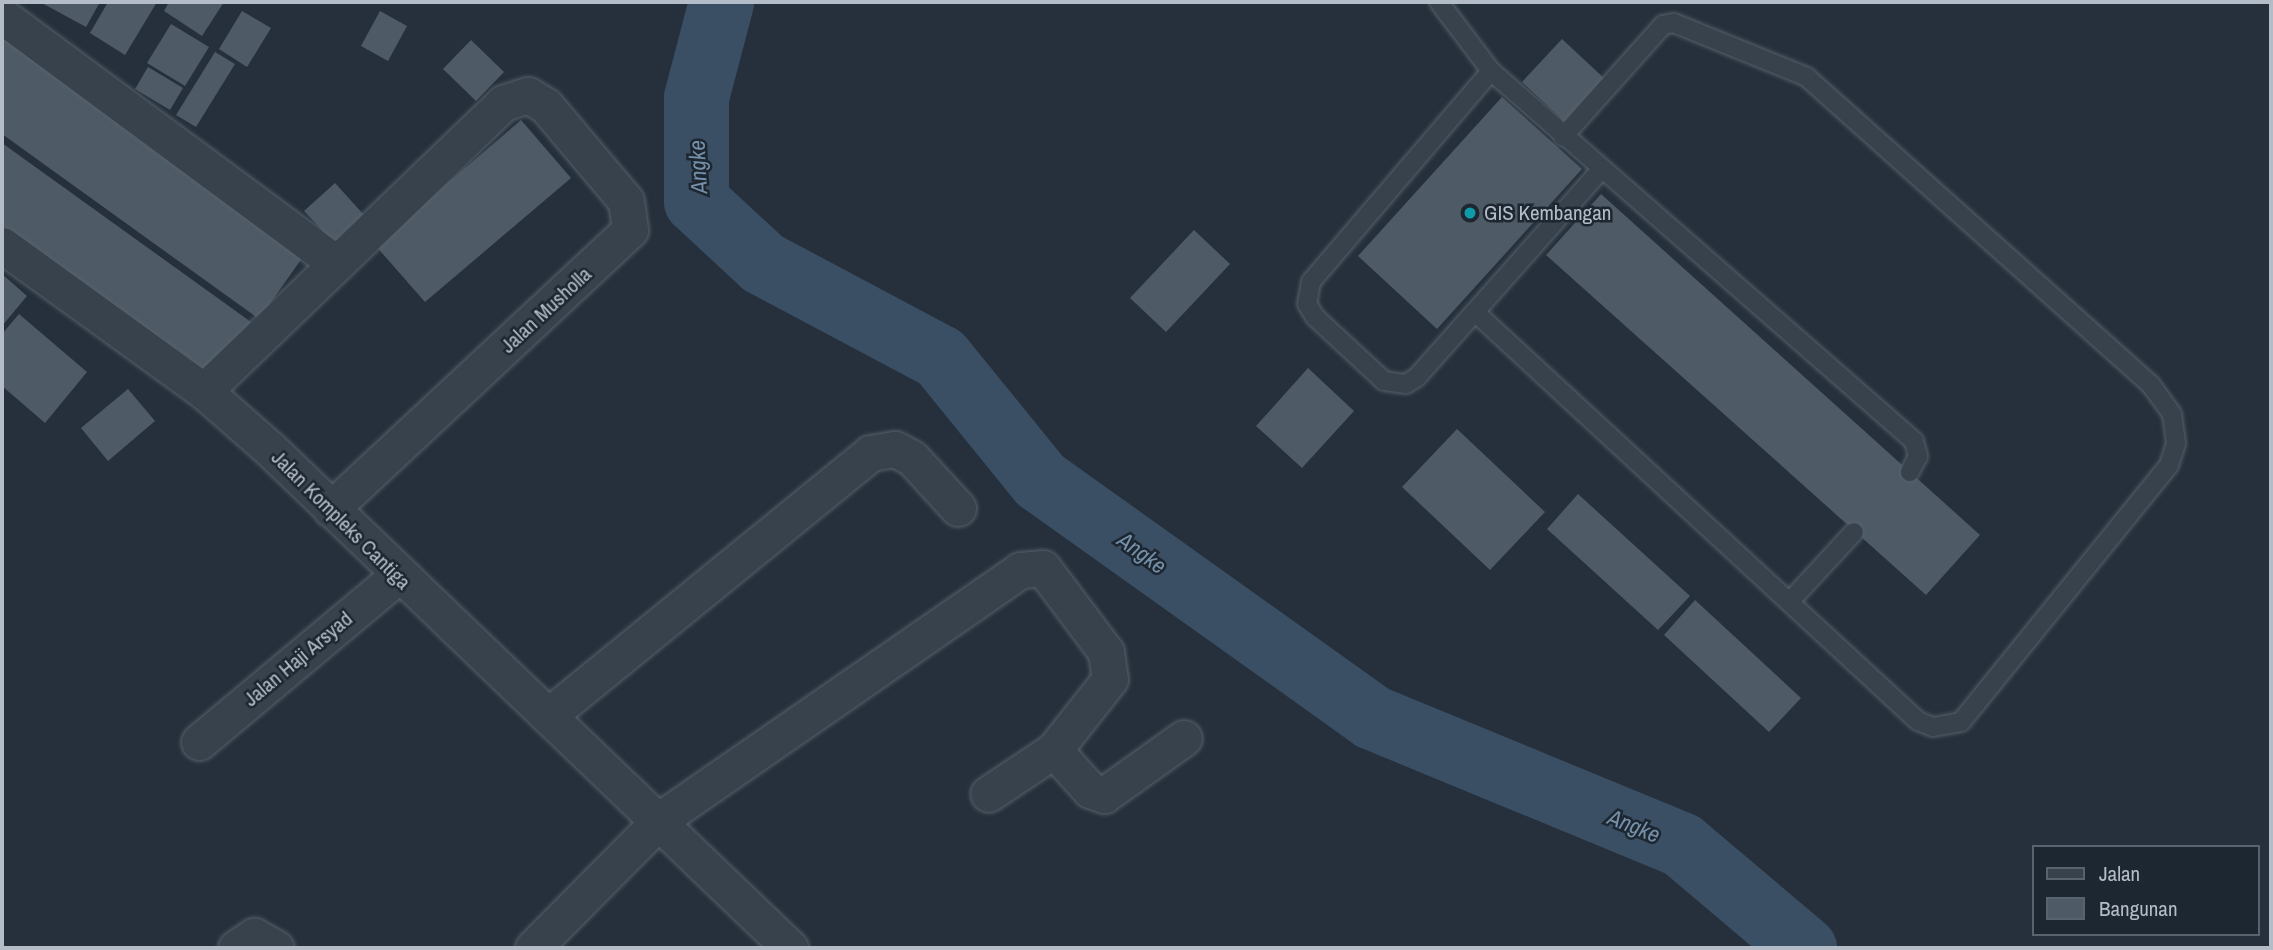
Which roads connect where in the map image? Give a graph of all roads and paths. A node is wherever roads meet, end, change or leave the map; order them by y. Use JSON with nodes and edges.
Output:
{"nodes":[{"id":1,"x":1438,"y":2,"type":"edge"},
{"id":2,"x":2,"y":16,"type":"edge"},
{"id":3,"x":1491,"y":71,"type":"junction"},
{"id":4,"x":1563,"y":137,"type":"junction"},
{"id":5,"x":1601,"y":170,"type":"junction"},
{"id":6,"x":2,"y":245,"type":"edge"},
{"id":7,"x":336,"y":263,"type":"junction"},
{"id":8,"x":1476,"y":313,"type":"junction"},
{"id":9,"x":204,"y":391,"type":"junction"},
{"id":10,"x":1910,"y":472,"type":"dead end"},
{"id":11,"x":958,"y":508,"type":"dead end"},
{"id":12,"x":331,"y":509,"type":"junction"},
{"id":13,"x":1854,"y":532,"type":"dead end"},
{"id":14,"x":396,"y":576,"type":"junction"},
{"id":15,"x":1792,"y":599,"type":"junction"},
{"id":16,"x":548,"y":716,"type":"junction"},
{"id":17,"x":1184,"y":738,"type":"dead end"},
{"id":18,"x":199,"y":741,"type":"dead end"},
{"id":19,"x":1054,"y":750,"type":"junction"},
{"id":20,"x":988,"y":794,"type":"dead end"},
{"id":21,"x":661,"y":819,"type":"junction"},
{"id":22,"x":236,"y":948,"type":"edge"},
{"id":23,"x":276,"y":948,"type":"edge"},
{"id":24,"x":533,"y":948,"type":"edge"},
{"id":25,"x":790,"y":948,"type":"edge"}],
"edges":[{"from":1,"to":3,"type":"lane"},
{"from":2,"to":7,"type":"street"},
{"from":3,"to":4,"type":"lane"},
{"from":3,"to":8,"type":"lane"},
{"from":4,"to":5,"type":"lane"},
{"from":4,"to":15,"type":"lane"},
{"from":5,"to":8,"type":"lane"},
{"from":5,"to":10,"type":"lane"},
{"from":6,"to":9,"type":"street","name":"Jalan Kompleks Cantiga"},
{"from":7,"to":9,"type":"street"},
{"from":7,"to":12,"type":"street","name":"Jalan Musholla"},
{"from":8,"to":15,"type":"lane"},
{"from":9,"to":12,"type":"street","name":"Jalan Kompleks Cantiga"},
{"from":11,"to":16,"type":"street"},
{"from":12,"to":14,"type":"street","name":"Jalan Kompleks Cantiga"},
{"from":13,"to":15,"type":"lane"},
{"from":14,"to":16,"type":"street","name":"Jalan Kompleks Cantiga"},
{"from":14,"to":18,"type":"street","name":"Jalan Haji Arsyad"},
{"from":16,"to":21,"type":"street","name":"Jalan Kompleks Cantiga"},
{"from":17,"to":19,"type":"street"},
{"from":19,"to":20,"type":"street"},
{"from":19,"to":21,"type":"street"},
{"from":21,"to":24,"type":"street"},
{"from":21,"to":25,"type":"street","name":"Jalan Kompleks Cantiga"},
{"from":22,"to":23,"type":"street"}]}
